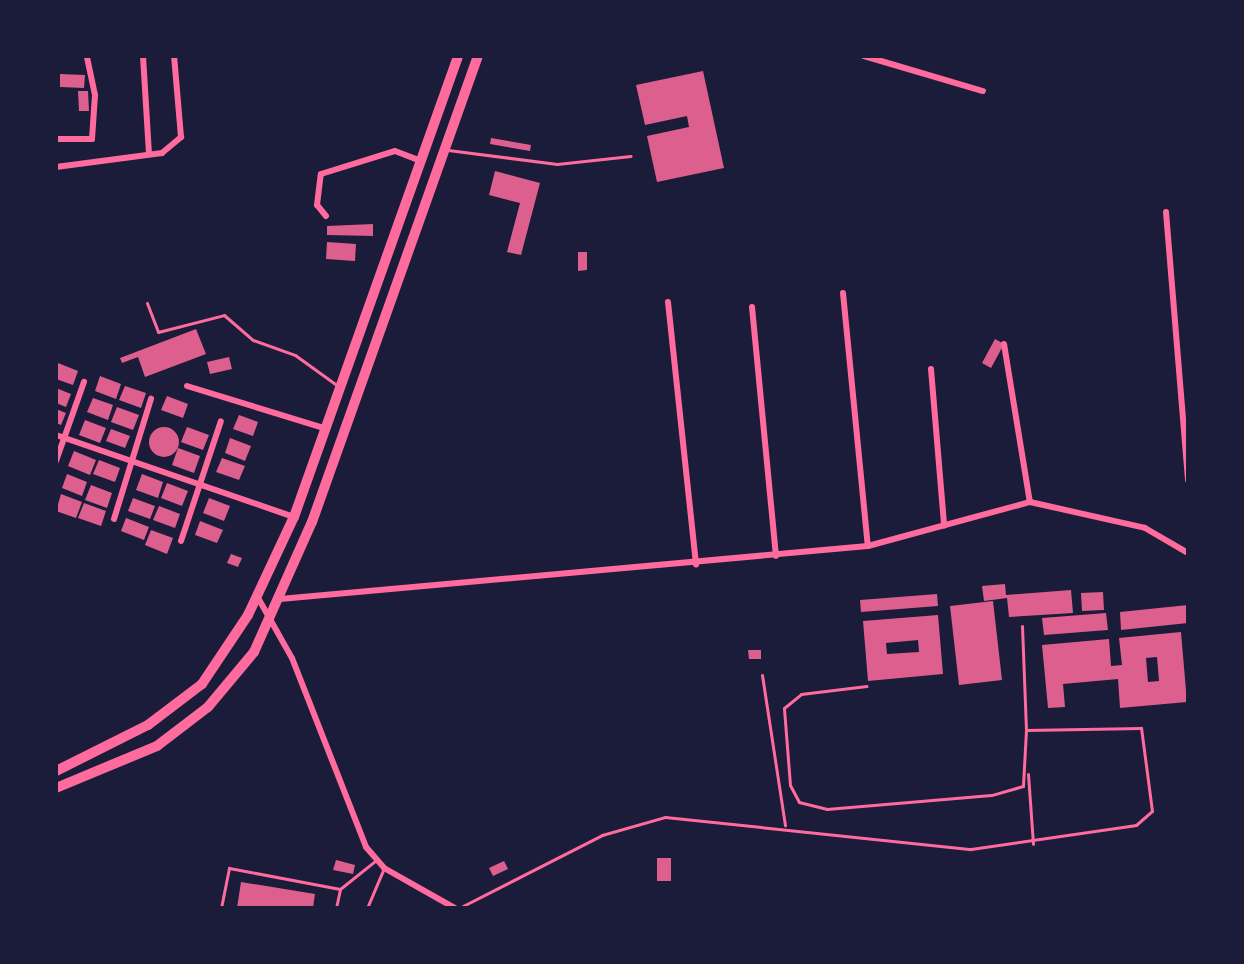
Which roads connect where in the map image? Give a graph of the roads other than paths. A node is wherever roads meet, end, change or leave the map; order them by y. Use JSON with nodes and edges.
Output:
{"nodes":[{"id":1,"x":87,"y":56,"type":"edge"},
{"id":2,"x":143,"y":56,"type":"edge"},
{"id":3,"x":174,"y":56,"type":"edge"},
{"id":4,"x":458,"y":56,"type":"edge"},
{"id":5,"x":478,"y":56,"type":"edge"},
{"id":6,"x":864,"y":56,"type":"edge"},
{"id":7,"x":983,"y":91,"type":"dead end"},
{"id":8,"x":56,"y":139,"type":"edge"},
{"id":9,"x":444,"y":149,"type":"junction"},
{"id":10,"x":149,"y":154,"type":"junction"},
{"id":11,"x":631,"y":156,"type":"dead end"},
{"id":12,"x":416,"y":159,"type":"junction"},
{"id":13,"x":56,"y":167,"type":"edge"},
{"id":14,"x":1166,"y":212,"type":"dead end"},
{"id":15,"x":326,"y":216,"type":"dead end"},
{"id":16,"x":843,"y":293,"type":"dead end"},
{"id":17,"x":668,"y":302,"type":"dead end"},
{"id":18,"x":147,"y":303,"type":"dead end"},
{"id":19,"x":752,"y":307,"type":"dead end"},
{"id":20,"x":1004,"y":344,"type":"dead end"},
{"id":21,"x":931,"y":369,"type":"dead end"},
{"id":22,"x":84,"y":382,"type":"dead end"},
{"id":23,"x":187,"y":386,"type":"dead end"},
{"id":24,"x":341,"y":388,"type":"junction"},
{"id":25,"x":151,"y":399,"type":"dead end"},
{"id":26,"x":221,"y":421,"type":"dead end"},
{"id":27,"x":327,"y":429,"type":"junction"},
{"id":28,"x":56,"y":435,"type":"edge"},
{"id":29,"x":64,"y":438,"type":"junction"},
{"id":30,"x":56,"y":461,"type":"edge"},
{"id":31,"x":132,"y":461,"type":"junction"},
{"id":32,"x":1188,"y":480,"type":"edge"},
{"id":33,"x":199,"y":485,"type":"junction"},
{"id":34,"x":1030,"y":502,"type":"junction"},
{"id":35,"x":294,"y":517,"type":"junction"},
{"id":36,"x":114,"y":519,"type":"dead end"},
{"id":37,"x":944,"y":525,"type":"junction"},
{"id":38,"x":181,"y":541,"type":"dead end"},
{"id":39,"x":868,"y":546,"type":"junction"},
{"id":40,"x":1188,"y":553,"type":"edge"},
{"id":41,"x":776,"y":556,"type":"junction"},
{"id":42,"x":696,"y":565,"type":"junction"},
{"id":43,"x":257,"y":596,"type":"junction"},
{"id":44,"x":280,"y":599,"type":"junction"},
{"id":45,"x":272,"y":619,"type":"junction"},
{"id":46,"x":1022,"y":626,"type":"dead end"},
{"id":47,"x":762,"y":675,"type":"dead end"},
{"id":48,"x":867,"y":686,"type":"dead end"},
{"id":49,"x":1026,"y":733,"type":"junction"},
{"id":50,"x":1028,"y":770,"type":"junction"},
{"id":51,"x":56,"y":771,"type":"edge"},
{"id":52,"x":56,"y":788,"type":"edge"},
{"id":53,"x":785,"y":825,"type":"junction"},
{"id":54,"x":1033,"y":844,"type":"junction"},
{"id":55,"x":377,"y":859,"type":"junction"},
{"id":56,"x":384,"y":868,"type":"junction"},
{"id":57,"x":340,"y":889,"type":"junction"},
{"id":58,"x":221,"y":908,"type":"edge"},
{"id":59,"x":336,"y":908,"type":"edge"},
{"id":60,"x":367,"y":908,"type":"edge"},
{"id":61,"x":457,"y":908,"type":"edge"}],
"edges":[{"from":1,"to":8,"type":"street"},
{"from":2,"to":10,"type":"street"},
{"from":3,"to":10,"type":"street"},
{"from":4,"to":12,"type":"main road"},
{"from":5,"to":9,"type":"main road"},
{"from":6,"to":7,"type":"street"},
{"from":9,"to":11,"type":"lane"},
{"from":9,"to":44,"type":"main road"},
{"from":10,"to":13,"type":"street"},
{"from":12,"to":15,"type":"street"},
{"from":12,"to":24,"type":"main road"},
{"from":14,"to":32,"type":"street"},
{"from":16,"to":39,"type":"street"},
{"from":17,"to":42,"type":"street"},
{"from":18,"to":24,"type":"lane"},
{"from":19,"to":41,"type":"street"},
{"from":20,"to":34,"type":"street"},
{"from":21,"to":37,"type":"street"},
{"from":22,"to":29,"type":"street"},
{"from":23,"to":27,"type":"street"},
{"from":24,"to":27,"type":"main road"},
{"from":25,"to":31,"type":"street"},
{"from":26,"to":33,"type":"street"},
{"from":27,"to":35,"type":"main road"},
{"from":28,"to":29,"type":"street"},
{"from":29,"to":30,"type":"street"},
{"from":29,"to":31,"type":"street"},
{"from":31,"to":33,"type":"street"},
{"from":31,"to":36,"type":"street"},
{"from":33,"to":35,"type":"street"},
{"from":33,"to":38,"type":"street"},
{"from":34,"to":37,"type":"street"},
{"from":34,"to":40,"type":"street"},
{"from":35,"to":43,"type":"main road"},
{"from":37,"to":39,"type":"street"},
{"from":39,"to":41,"type":"street"},
{"from":41,"to":42,"type":"street"},
{"from":42,"to":44,"type":"street"},
{"from":43,"to":45,"type":"street"},
{"from":43,"to":51,"type":"main road"},
{"from":44,"to":45,"type":"main road"},
{"from":45,"to":52,"type":"main road"},
{"from":45,"to":55,"type":"street"},
{"from":46,"to":49,"type":"lane"},
{"from":47,"to":53,"type":"lane"},
{"from":48,"to":50,"type":"lane"},
{"from":49,"to":50,"type":"lane"},
{"from":49,"to":54,"type":"lane"},
{"from":50,"to":54,"type":"lane"},
{"from":53,"to":54,"type":"lane"},
{"from":53,"to":61,"type":"lane"},
{"from":55,"to":56,"type":"street"},
{"from":55,"to":57,"type":"lane"},
{"from":56,"to":60,"type":"lane"},
{"from":56,"to":61,"type":"street"},
{"from":57,"to":58,"type":"lane"},
{"from":57,"to":59,"type":"lane"}]}
